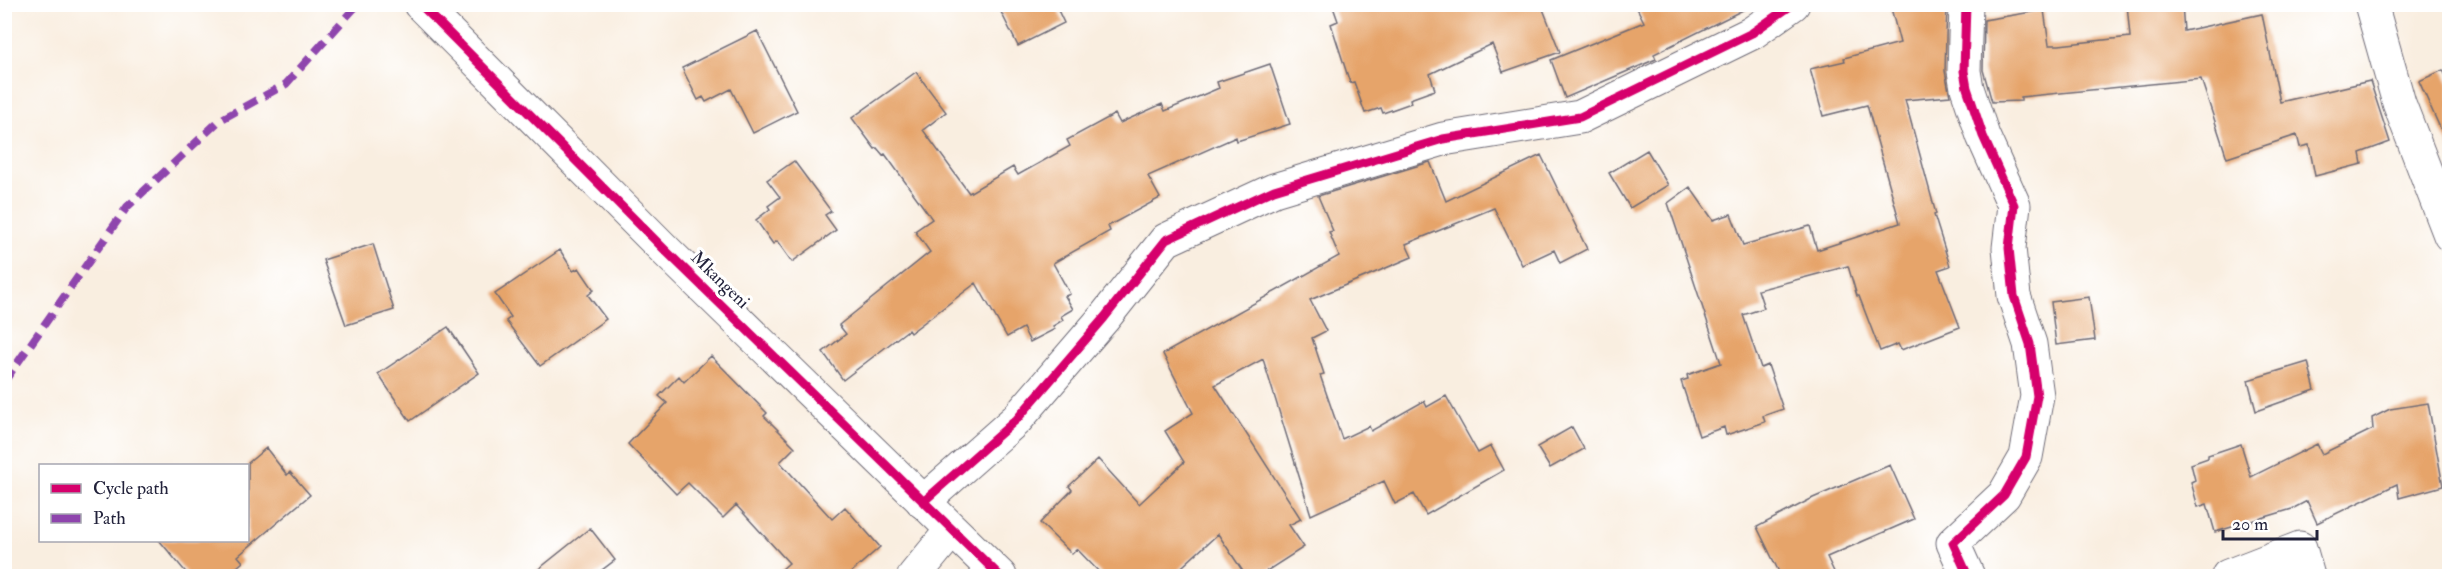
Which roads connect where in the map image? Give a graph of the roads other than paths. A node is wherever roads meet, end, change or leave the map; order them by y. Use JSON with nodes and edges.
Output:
{"nodes":[{"id":1,"x":420,"y":4,"type":"edge"},
{"id":2,"x":1793,"y":4,"type":"edge"},
{"id":3,"x":1966,"y":4,"type":"edge"},
{"id":4,"x":2372,"y":4,"type":"edge"},
{"id":5,"x":2450,"y":235,"type":"edge"},
{"id":6,"x":923,"y":502,"type":"junction"},
{"id":7,"x":951,"y":531,"type":"junction"},
{"id":8,"x":914,"y":576,"type":"edge"},
{"id":9,"x":1000,"y":576,"type":"edge"},
{"id":10,"x":1968,"y":576,"type":"edge"},
{"id":11,"x":2228,"y":576,"type":"edge"},
{"id":12,"x":2308,"y":576,"type":"edge"}],
"edges":[{"from":1,"to":6,"type":"street","name":"Mkangeni"},
{"from":2,"to":6,"type":"street"},
{"from":3,"to":10,"type":"street"},
{"from":4,"to":5,"type":"street"},
{"from":6,"to":7,"type":"street","name":"Mkangeni"},
{"from":7,"to":8,"type":"street"},
{"from":7,"to":9,"type":"street","name":"Mkangeni"},
{"from":11,"to":12,"type":"street"}]}
